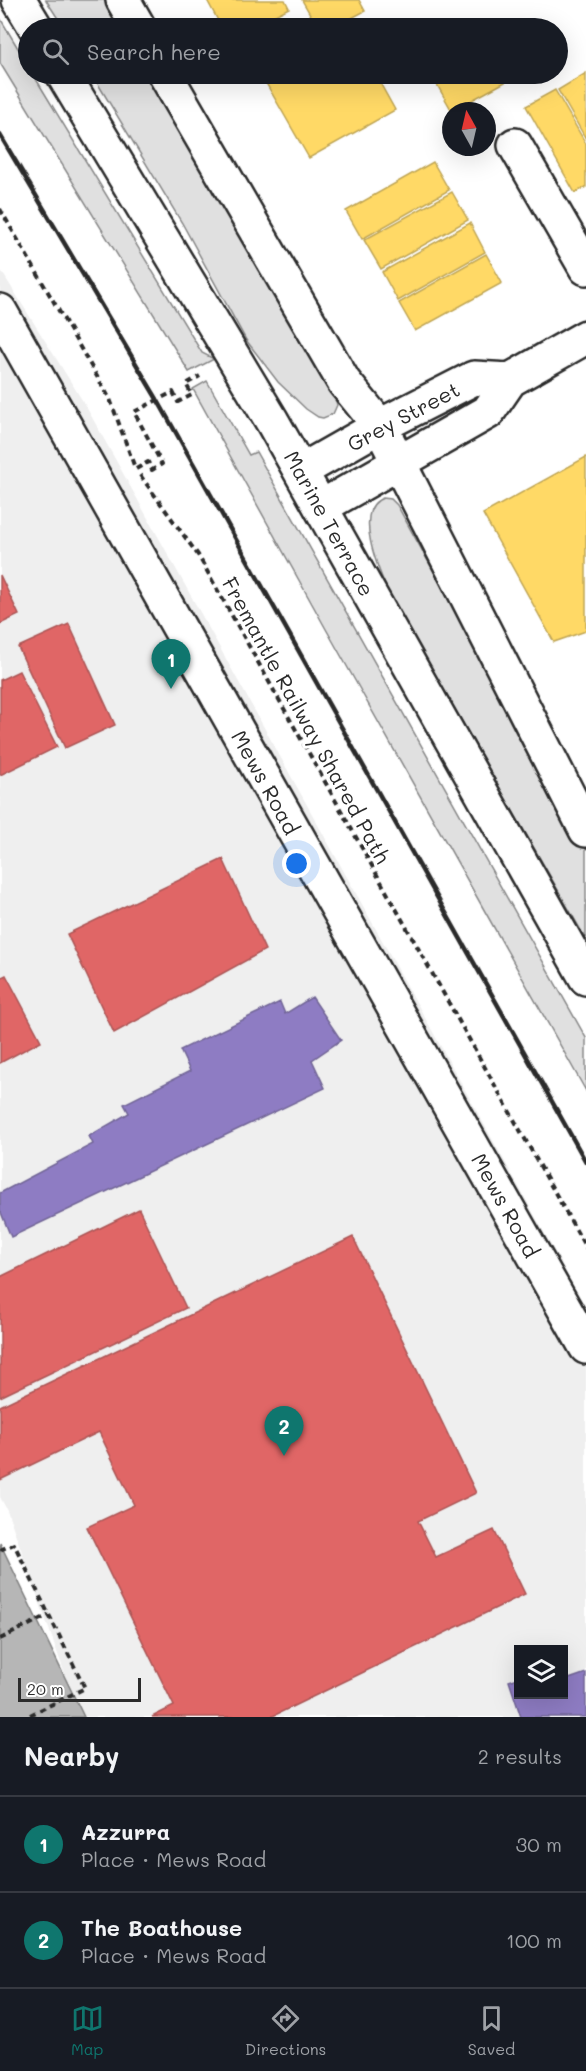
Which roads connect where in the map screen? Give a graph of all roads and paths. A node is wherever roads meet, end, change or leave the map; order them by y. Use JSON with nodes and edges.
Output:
{"nodes":[{"id":1,"x":19,"y":0,"type":"edge"},
{"id":2,"x":123,"y":0,"type":"edge"},
{"id":3,"x":30,"y":18,"type":"edge"},
{"id":4,"x":133,"y":18,"type":"edge"},
{"id":5,"x":69,"y":84,"type":"edge"},
{"id":6,"x":171,"y":84,"type":"edge"},
{"id":7,"x":515,"y":145,"type":"dead end"},
{"id":8,"x":0,"y":209,"type":"edge"},
{"id":9,"x":586,"y":268,"type":"edge"},
{"id":10,"x":0,"y":310,"type":"edge"},
{"id":11,"x":586,"y":337,"type":"edge"},
{"id":12,"x":510,"y":380,"type":"junction"},
{"id":13,"x":380,"y":426,"type":"junction"},
{"id":14,"x":399,"y":464,"type":"junction"},
{"id":15,"x":301,"y":471,"type":"junction"},
{"id":16,"x":321,"y":507,"type":"junction"},
{"id":17,"x":586,"y":831,"type":"edge"},
{"id":18,"x":586,"y":978,"type":"edge"},
{"id":19,"x":586,"y":1248,"type":"edge"},
{"id":20,"x":586,"y":1347,"type":"edge"},
{"id":21,"x":0,"y":1551,"type":"edge"},
{"id":22,"x":49,"y":1615,"type":"junction"},
{"id":23,"x":0,"y":1639,"type":"edge"},
{"id":24,"x":26,"y":1717,"type":"edge"}],
"edges":[{"from":1,"to":3,"type":"street"},
{"from":2,"to":4,"type":"street"},
{"from":5,"to":15,"type":"street","name":"Marine Terrace"},
{"from":6,"to":13,"type":"street"},
{"from":7,"to":9,"type":"street"},
{"from":8,"to":19,"type":"path","name":"Fremantle Railway Shared Path"},
{"from":10,"to":20,"type":"street","name":"Mews Road"},
{"from":11,"to":12,"type":"street","name":"Grey Street"},
{"from":12,"to":13,"type":"street","name":"Grey Street"},
{"from":12,"to":14,"type":"street","name":"Grey Street"},
{"from":13,"to":14,"type":"street"},
{"from":13,"to":15,"type":"street","name":"Grey Street"},
{"from":14,"to":16,"type":"street","name":"Grey Street"},
{"from":14,"to":17,"type":"street"},
{"from":15,"to":16,"type":"street","name":"Marine Terrace"},
{"from":16,"to":18,"type":"street","name":"Marine Terrace"},
{"from":21,"to":22,"type":"path"},
{"from":22,"to":23,"type":"path"},
{"from":22,"to":24,"type":"path"}]}
